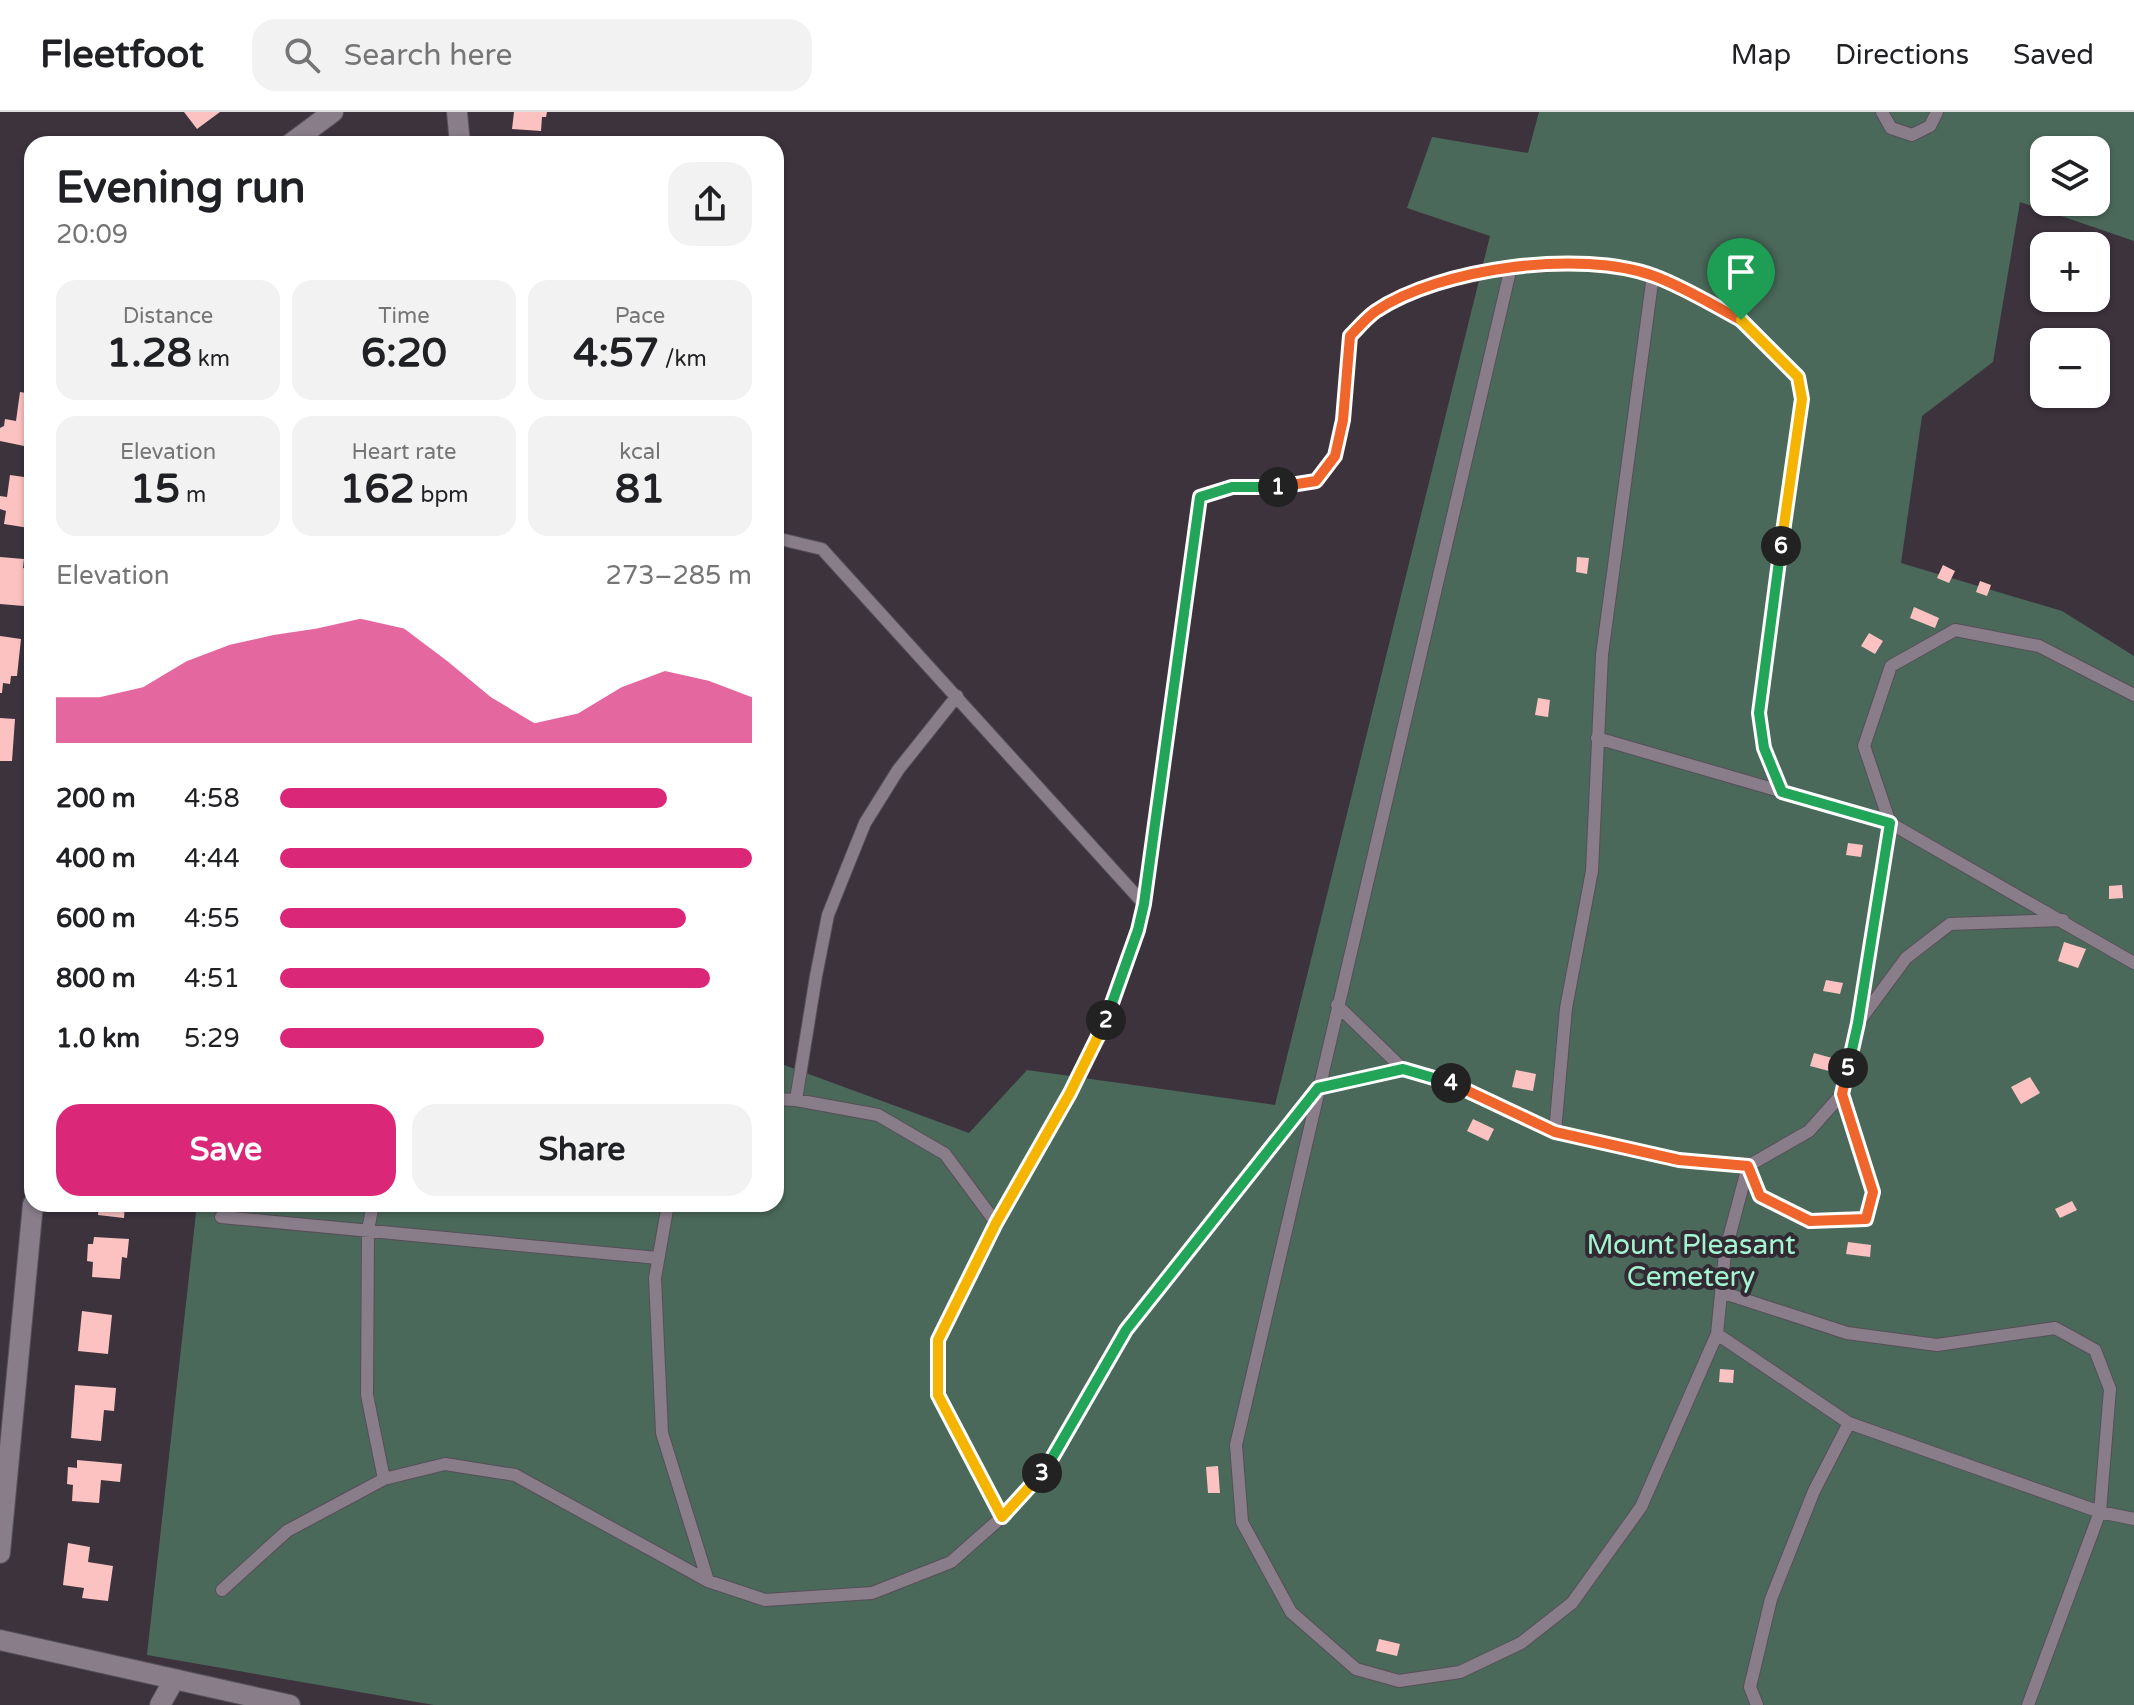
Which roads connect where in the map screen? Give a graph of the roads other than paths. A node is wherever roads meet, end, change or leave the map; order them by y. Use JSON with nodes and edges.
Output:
{"nodes":[{"id":1,"x":333,"y":112,"type":"edge"},
{"id":2,"x":441,"y":112,"type":"edge"},
{"id":3,"x":1882,"y":112,"type":"edge"},
{"id":4,"x":1937,"y":112,"type":"edge"},
{"id":5,"x":459,"y":127,"type":"edge"},
{"id":6,"x":301,"y":136,"type":"edge"},
{"id":7,"x":1511,"y":267,"type":"junction"},
{"id":8,"x":1653,"y":275,"type":"junction"},
{"id":9,"x":784,"y":540,"type":"edge"},
{"id":10,"x":2134,"y":695,"type":"edge"},
{"id":11,"x":957,"y":696,"type":"junction"},
{"id":12,"x":1597,"y":738,"type":"junction"},
{"id":13,"x":1782,"y":792,"type":"junction"},
{"id":14,"x":1890,"y":823,"type":"junction"},
{"id":15,"x":1144,"y":904,"type":"junction"},
{"id":16,"x":2063,"y":920,"type":"junction"},
{"id":17,"x":2134,"y":963,"type":"edge"},
{"id":18,"x":1337,"y":1005,"type":"junction"},
{"id":19,"x":1858,"y":1023,"type":"junction"},
{"id":20,"x":1403,"y":1069,"type":"junction"},
{"id":21,"x":1318,"y":1088,"type":"junction"},
{"id":22,"x":1842,"y":1094,"type":"junction"},
{"id":23,"x":784,"y":1099,"type":"edge"},
{"id":24,"x":796,"y":1100,"type":"junction"},
{"id":25,"x":1555,"y":1132,"type":"junction"},
{"id":26,"x":1748,"y":1166,"type":"junction"},
{"id":27,"x":32,"y":1212,"type":"edge"},
{"id":28,"x":371,"y":1212,"type":"edge"},
{"id":29,"x":667,"y":1212,"type":"edge"},
{"id":30,"x":221,"y":1217,"type":"dead end"},
{"id":31,"x":996,"y":1223,"type":"junction"},
{"id":32,"x":368,"y":1230,"type":"junction"},
{"id":33,"x":658,"y":1258,"type":"junction"},
{"id":34,"x":1721,"y":1292,"type":"junction"},
{"id":35,"x":1717,"y":1334,"type":"junction"},
{"id":36,"x":1849,"y":1423,"type":"junction"},
{"id":37,"x":384,"y":1479,"type":"junction"},
{"id":38,"x":2100,"y":1512,"type":"junction"},
{"id":39,"x":1002,"y":1517,"type":"junction"},
{"id":40,"x":2134,"y":1519,"type":"edge"},
{"id":41,"x":0,"y":1553,"type":"edge"},
{"id":42,"x":708,"y":1581,"type":"junction"},
{"id":43,"x":222,"y":1590,"type":"dead end"},
{"id":44,"x":0,"y":1640,"type":"edge"},
{"id":45,"x":174,"y":1680,"type":"junction"},
{"id":46,"x":160,"y":1705,"type":"edge"},
{"id":47,"x":290,"y":1705,"type":"edge"},
{"id":48,"x":1757,"y":1705,"type":"edge"},
{"id":49,"x":2028,"y":1705,"type":"edge"}],
"edges":[{"from":1,"to":6,"type":"street"},
{"from":2,"to":5,"type":"street"},
{"from":3,"to":4,"type":"lane"},
{"from":7,"to":8,"type":"lane"},
{"from":7,"to":15,"type":"lane"},
{"from":7,"to":18,"type":"lane"},
{"from":8,"to":12,"type":"lane"},
{"from":8,"to":13,"type":"lane"},
{"from":9,"to":11,"type":"lane"},
{"from":10,"to":14,"type":"lane"},
{"from":11,"to":15,"type":"lane"},
{"from":11,"to":24,"type":"lane"},
{"from":12,"to":13,"type":"lane"},
{"from":12,"to":25,"type":"lane"},
{"from":13,"to":14,"type":"lane"},
{"from":14,"to":16,"type":"lane"},
{"from":14,"to":19,"type":"lane"},
{"from":15,"to":31,"type":"lane"},
{"from":16,"to":17,"type":"lane"},
{"from":16,"to":19,"type":"lane"},
{"from":18,"to":20,"type":"lane"},
{"from":18,"to":21,"type":"lane"},
{"from":19,"to":22,"type":"lane"},
{"from":20,"to":21,"type":"lane"},
{"from":20,"to":25,"type":"lane"},
{"from":21,"to":35,"type":"lane"},
{"from":21,"to":39,"type":"lane"},
{"from":22,"to":26,"type":"lane"},
{"from":22,"to":26,"type":"lane"},
{"from":23,"to":24,"type":"lane"},
{"from":24,"to":31,"type":"lane"},
{"from":25,"to":26,"type":"lane"},
{"from":26,"to":34,"type":"lane"},
{"from":27,"to":41,"type":"street"},
{"from":28,"to":32,"type":"lane"},
{"from":29,"to":33,"type":"lane"},
{"from":30,"to":32,"type":"lane"},
{"from":31,"to":39,"type":"lane"},
{"from":32,"to":33,"type":"lane"},
{"from":32,"to":37,"type":"lane"},
{"from":33,"to":42,"type":"lane"},
{"from":34,"to":35,"type":"lane"},
{"from":34,"to":38,"type":"lane"},
{"from":35,"to":36,"type":"lane"},
{"from":36,"to":38,"type":"lane"},
{"from":36,"to":48,"type":"lane"},
{"from":37,"to":42,"type":"lane"},
{"from":37,"to":43,"type":"lane"},
{"from":38,"to":40,"type":"lane"},
{"from":38,"to":49,"type":"lane"},
{"from":39,"to":42,"type":"lane"},
{"from":44,"to":45,"type":"street"},
{"from":45,"to":46,"type":"street"},
{"from":45,"to":47,"type":"street"}]}
